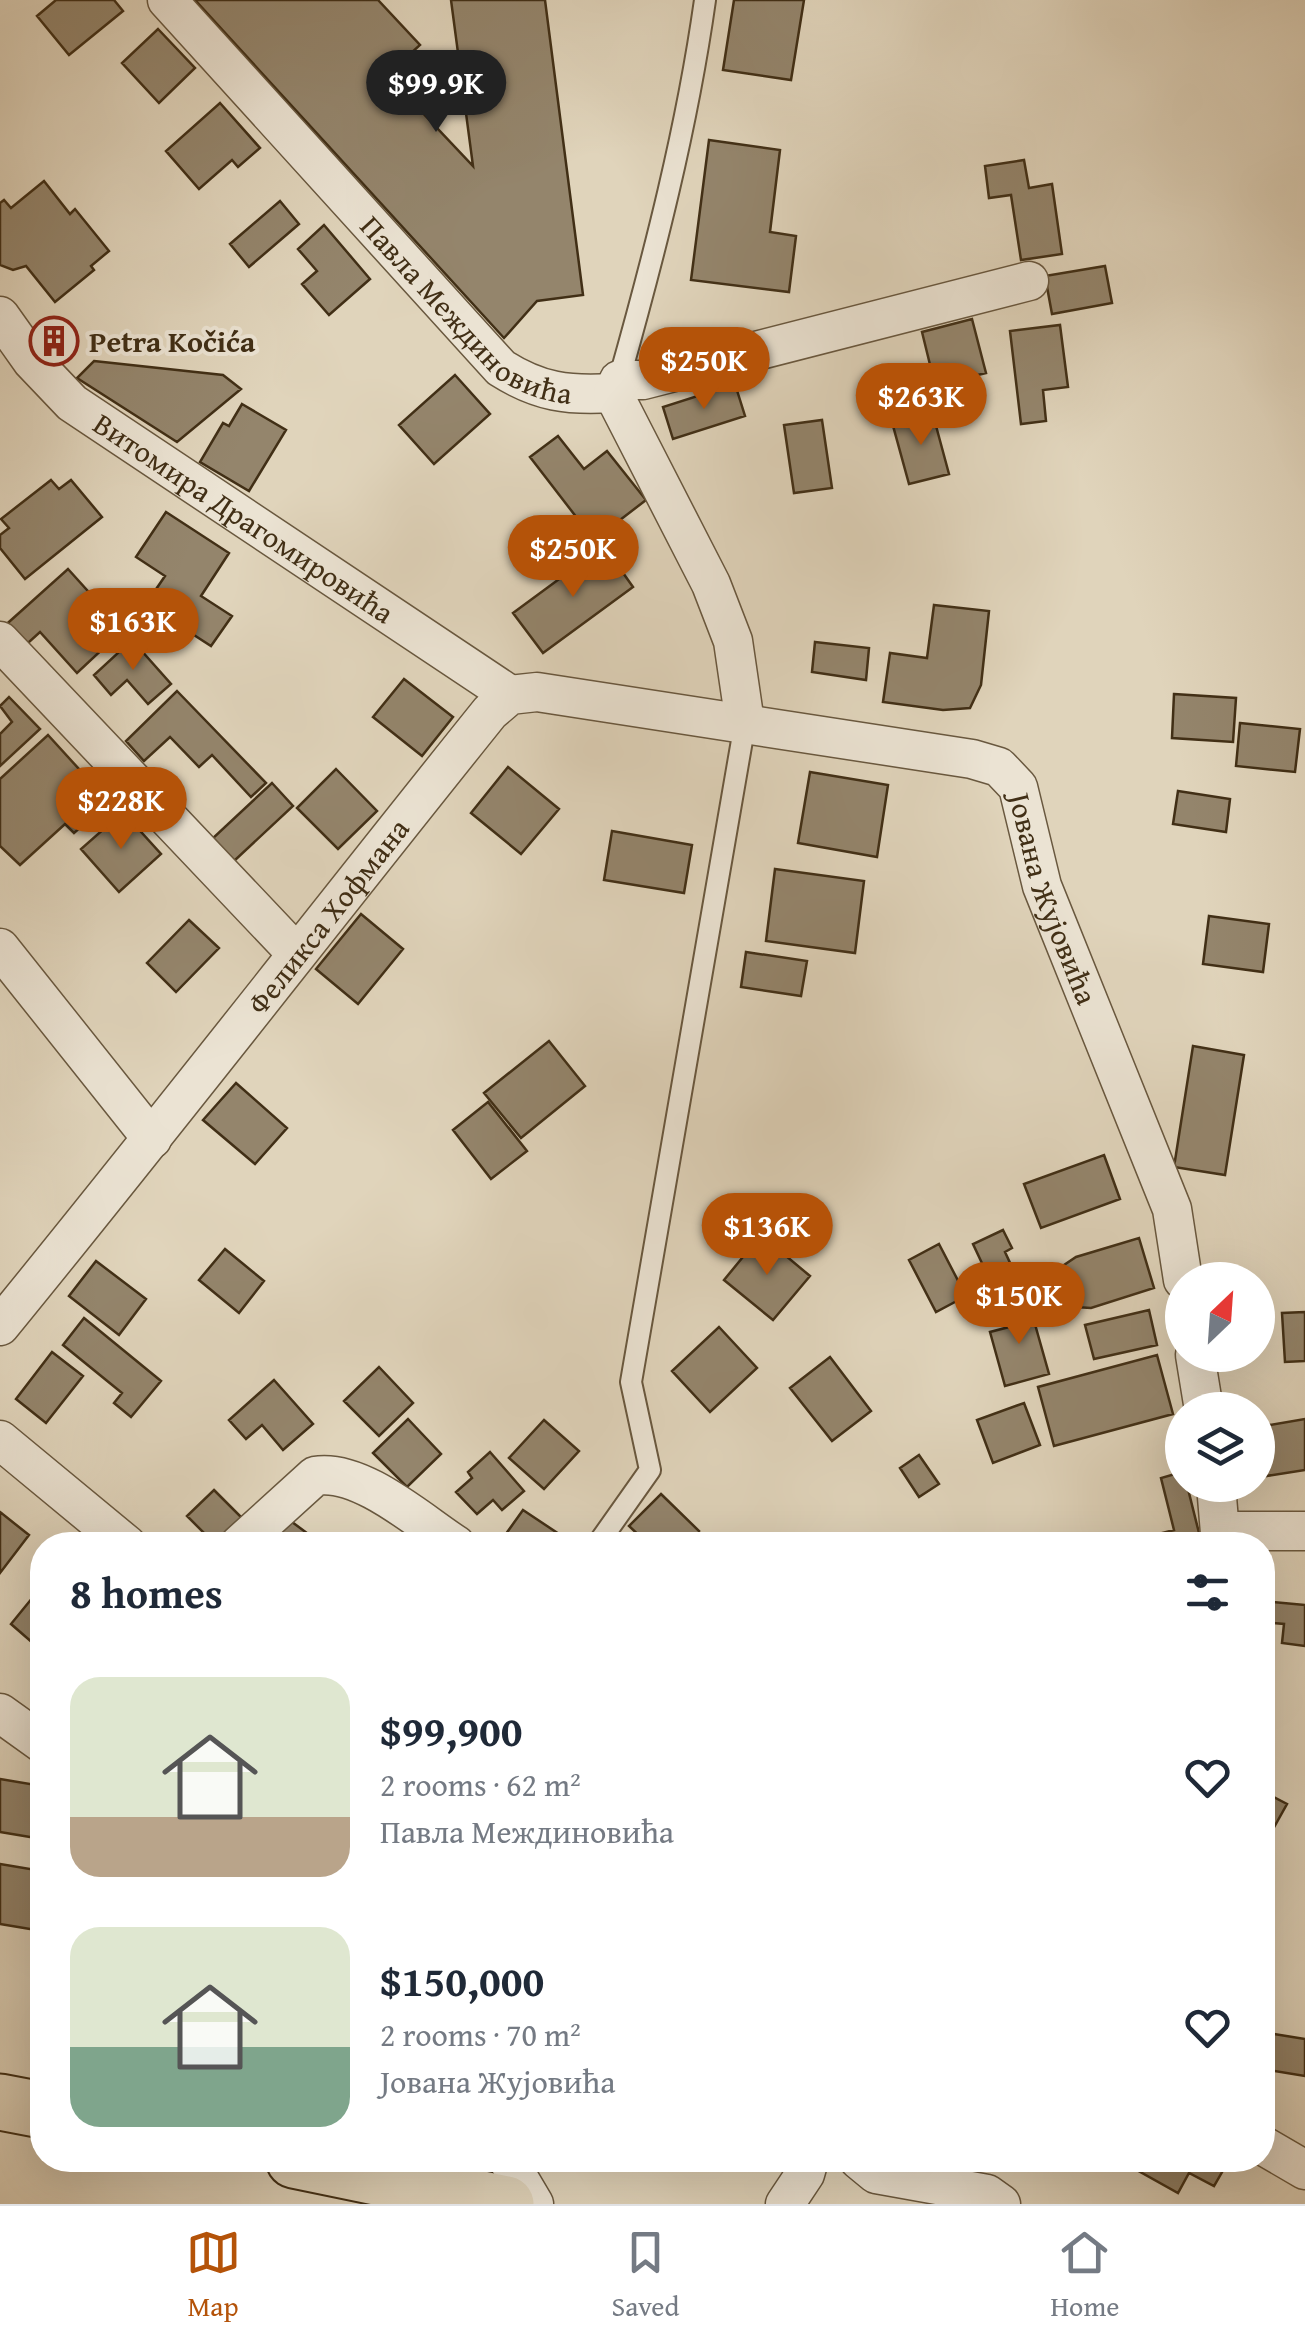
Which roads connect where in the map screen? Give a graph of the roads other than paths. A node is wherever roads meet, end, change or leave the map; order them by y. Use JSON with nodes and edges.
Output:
{"nodes":[{"id":1,"x":166,"y":0,"type":"edge"},
{"id":2,"x":706,"y":0,"type":"edge"},
{"id":3,"x":1029,"y":281,"type":"dead end"},
{"id":4,"x":0,"y":316,"type":"edge"},
{"id":5,"x":616,"y":387,"type":"junction"},
{"id":6,"x":0,"y":641,"type":"edge"},
{"id":7,"x":510,"y":695,"type":"junction"},
{"id":8,"x":745,"y":722,"type":"junction"},
{"id":9,"x":0,"y":948,"type":"edge"},
{"id":10,"x":296,"y":953,"type":"junction"},
{"id":11,"x":152,"y":1139,"type":"junction"},
{"id":12,"x":1180,"y":1262,"type":"edge"},
{"id":13,"x":0,"y":1326,"type":"edge"},
{"id":14,"x":0,"y":1440,"type":"edge"},
{"id":15,"x":1218,"y":1502,"type":"edge"},
{"id":16,"x":1305,"y":1530,"type":"edge"},
{"id":17,"x":110,"y":1532,"type":"edge"},
{"id":18,"x":254,"y":1532,"type":"edge"},
{"id":19,"x":436,"y":1532,"type":"edge"},
{"id":20,"x":605,"y":1532,"type":"edge"},
{"id":21,"x":1221,"y":1532,"type":"edge"},
{"id":22,"x":1275,"y":1533,"type":"edge"},
{"id":23,"x":0,"y":1713,"type":"edge"},
{"id":24,"x":30,"y":1734,"type":"edge"},
{"id":25,"x":0,"y":2102,"type":"edge"},
{"id":26,"x":30,"y":2108,"type":"edge"},
{"id":27,"x":1275,"y":2153,"type":"edge"},
{"id":28,"x":1305,"y":2170,"type":"edge"},
{"id":29,"x":352,"y":2172,"type":"edge"},
{"id":30,"x":515,"y":2172,"type":"edge"},
{"id":31,"x":806,"y":2172,"type":"edge"},
{"id":32,"x":874,"y":2172,"type":"edge"},
{"id":33,"x":506,"y":2204,"type":"edge"},
{"id":34,"x":534,"y":2204,"type":"edge"},
{"id":35,"x":786,"y":2204,"type":"edge"},
{"id":36,"x":1001,"y":2204,"type":"edge"}],
"edges":[{"from":1,"to":5,"type":"street","name":"Павла Междиновића"},
{"from":2,"to":5,"type":"lane"},
{"from":3,"to":5,"type":"street","name":"Павла Междиновића"},
{"from":4,"to":7,"type":"street","name":"Витомира Драгомировића"},
{"from":5,"to":8,"type":"street"},
{"from":6,"to":10,"type":"street"},
{"from":7,"to":8,"type":"street"},
{"from":7,"to":10,"type":"street","name":"Феликса Хофмана"},
{"from":8,"to":12,"type":"street","name":"Јована Жујовића"},
{"from":8,"to":20,"type":"lane"},
{"from":9,"to":11,"type":"street"},
{"from":10,"to":11,"type":"street","name":"Феликса Хофмана"},
{"from":11,"to":13,"type":"street","name":"Феликса Хофмана"},
{"from":14,"to":17,"type":"street"},
{"from":15,"to":21,"type":"street"},
{"from":16,"to":22,"type":"street"},
{"from":18,"to":19,"type":"street"},
{"from":23,"to":24,"type":"street"},
{"from":25,"to":26,"type":"main road"},
{"from":27,"to":28,"type":"street"},
{"from":29,"to":33,"type":"main road"},
{"from":30,"to":34,"type":"street"},
{"from":31,"to":35,"type":"street"},
{"from":32,"to":36,"type":"street"}]}
